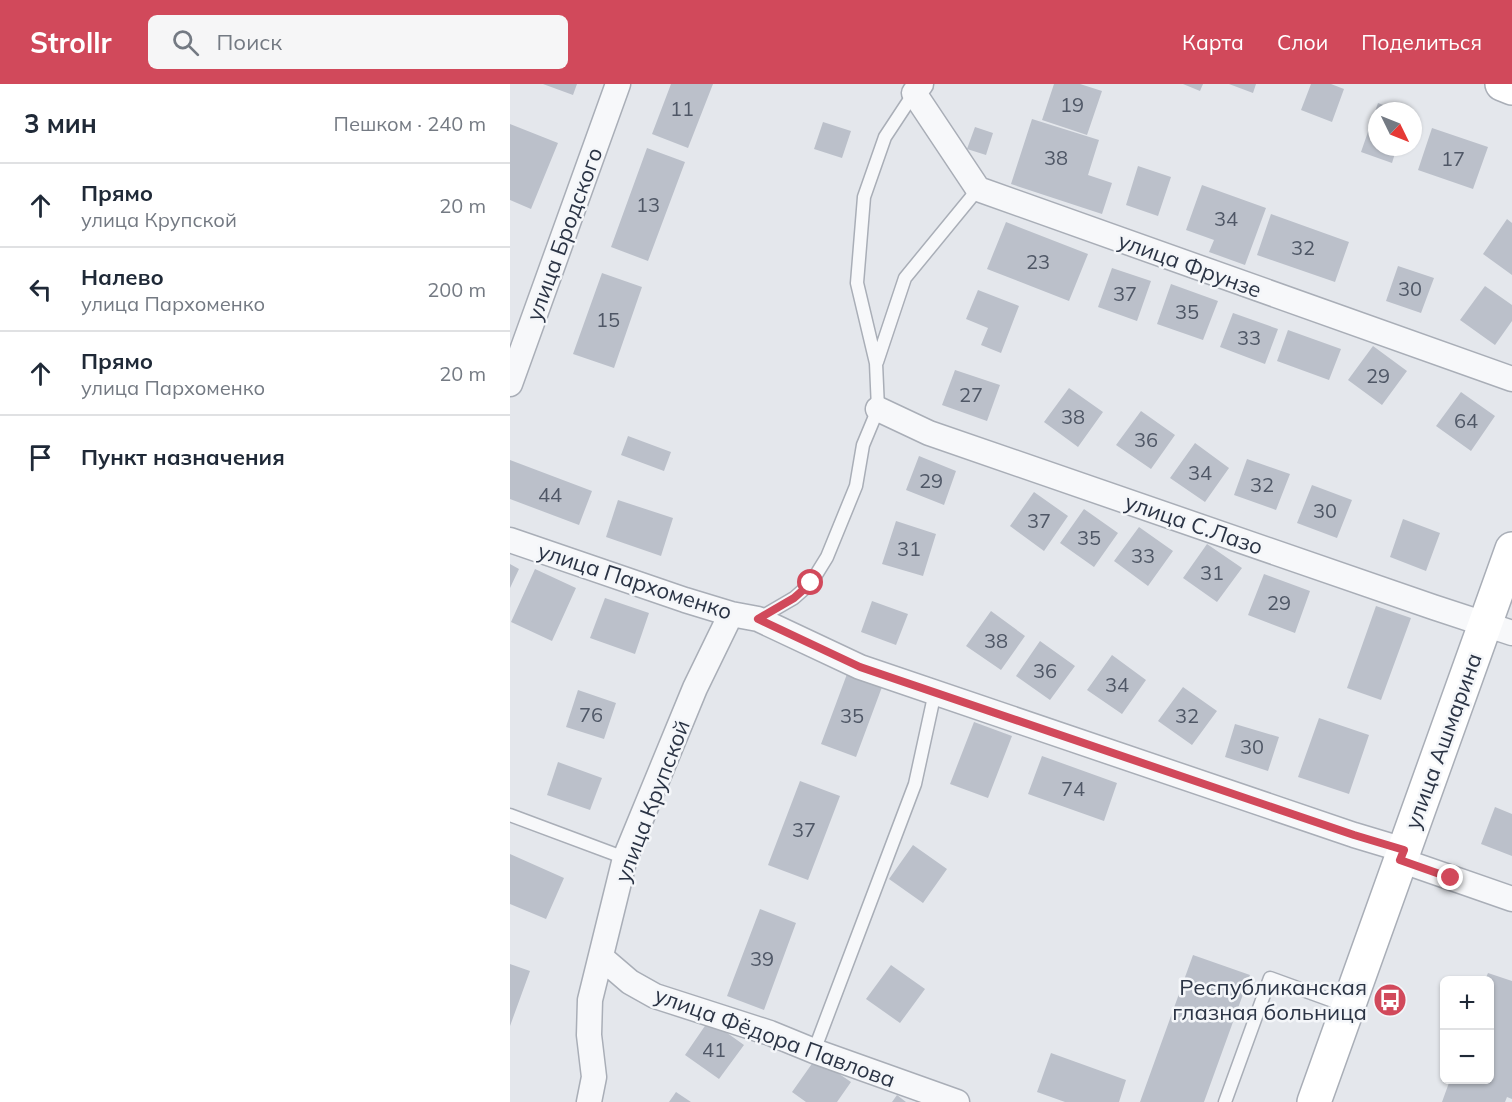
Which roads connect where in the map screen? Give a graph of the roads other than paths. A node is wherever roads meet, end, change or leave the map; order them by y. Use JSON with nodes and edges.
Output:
{"nodes":[{"id":1,"x":618,"y":84,"type":"edge"},
{"id":2,"x":1502,"y":84,"type":"edge"},
{"id":3,"x":917,"y":88,"type":"edge"},
{"id":4,"x":1512,"y":88,"type":"edge"},
{"id":5,"x":978,"y":189,"type":"junction"},
{"id":6,"x":876,"y":363,"type":"junction"},
{"id":7,"x":1512,"y":379,"type":"edge"},
{"id":8,"x":510,"y":384,"type":"edge"},
{"id":9,"x":878,"y":409,"type":"junction"},
{"id":10,"x":510,"y":540,"type":"edge"},
{"id":11,"x":1512,"y":549,"type":"edge"},
{"id":12,"x":731,"y":614,"type":"junction"},
{"id":13,"x":758,"y":619,"type":"junction"},
{"id":14,"x":1498,"y":628,"type":"edge"},
{"id":15,"x":935,"y":692,"type":"junction"},
{"id":16,"x":510,"y":815,"type":"edge"},
{"id":17,"x":1402,"y":855,"type":"junction"},
{"id":18,"x":626,"y":858,"type":"junction"},
{"id":19,"x":1512,"y":899,"type":"edge"},
{"id":20,"x":602,"y":958,"type":"junction"},
{"id":21,"x":1348,"y":1006,"type":"junction"},
{"id":22,"x":814,"y":1051,"type":"junction"},
{"id":23,"x":589,"y":1102,"type":"edge"},
{"id":24,"x":957,"y":1102,"type":"edge"},
{"id":25,"x":1225,"y":1102,"type":"edge"},
{"id":26,"x":1314,"y":1102,"type":"edge"}],
"edges":[{"from":1,"to":8,"type":"street","name":"улица Бродского"},
{"from":2,"to":4,"type":"street"},
{"from":3,"to":5,"type":"street"},
{"from":3,"to":6,"type":"lane"},
{"from":5,"to":6,"type":"lane"},
{"from":5,"to":7,"type":"street","name":"улица Фрунзе"},
{"from":6,"to":9,"type":"lane"},
{"from":9,"to":13,"type":"lane"},
{"from":9,"to":14,"type":"street","name":"улица С.Лазо"},
{"from":10,"to":12,"type":"street","name":"улица Пархоменко"},
{"from":11,"to":14,"type":"street","name":"улица Ашмарина"},
{"from":12,"to":13,"type":"street","name":"улица Пархоменко"},
{"from":12,"to":18,"type":"street","name":"улица Крупской"},
{"from":13,"to":15,"type":"street","name":"улица Пархоменко"},
{"from":14,"to":17,"type":"street","name":"улица Ашмарина"},
{"from":15,"to":17,"type":"street","name":"улица Пархоменко"},
{"from":15,"to":22,"type":"lane"},
{"from":16,"to":18,"type":"lane"},
{"from":17,"to":19,"type":"street","name":"улица Пархоменко"},
{"from":17,"to":21,"type":"street","name":"улица Ашмарина"},
{"from":18,"to":20,"type":"street","name":"улица Крупской"},
{"from":20,"to":22,"type":"street","name":"улица Фёдора Павлова"},
{"from":20,"to":23,"type":"street","name":"улица Крупской"},
{"from":21,"to":25,"type":"lane"},
{"from":21,"to":26,"type":"street","name":"улица Ашмарина"},
{"from":22,"to":24,"type":"street","name":"улица Фёдора Павлова"}]}
